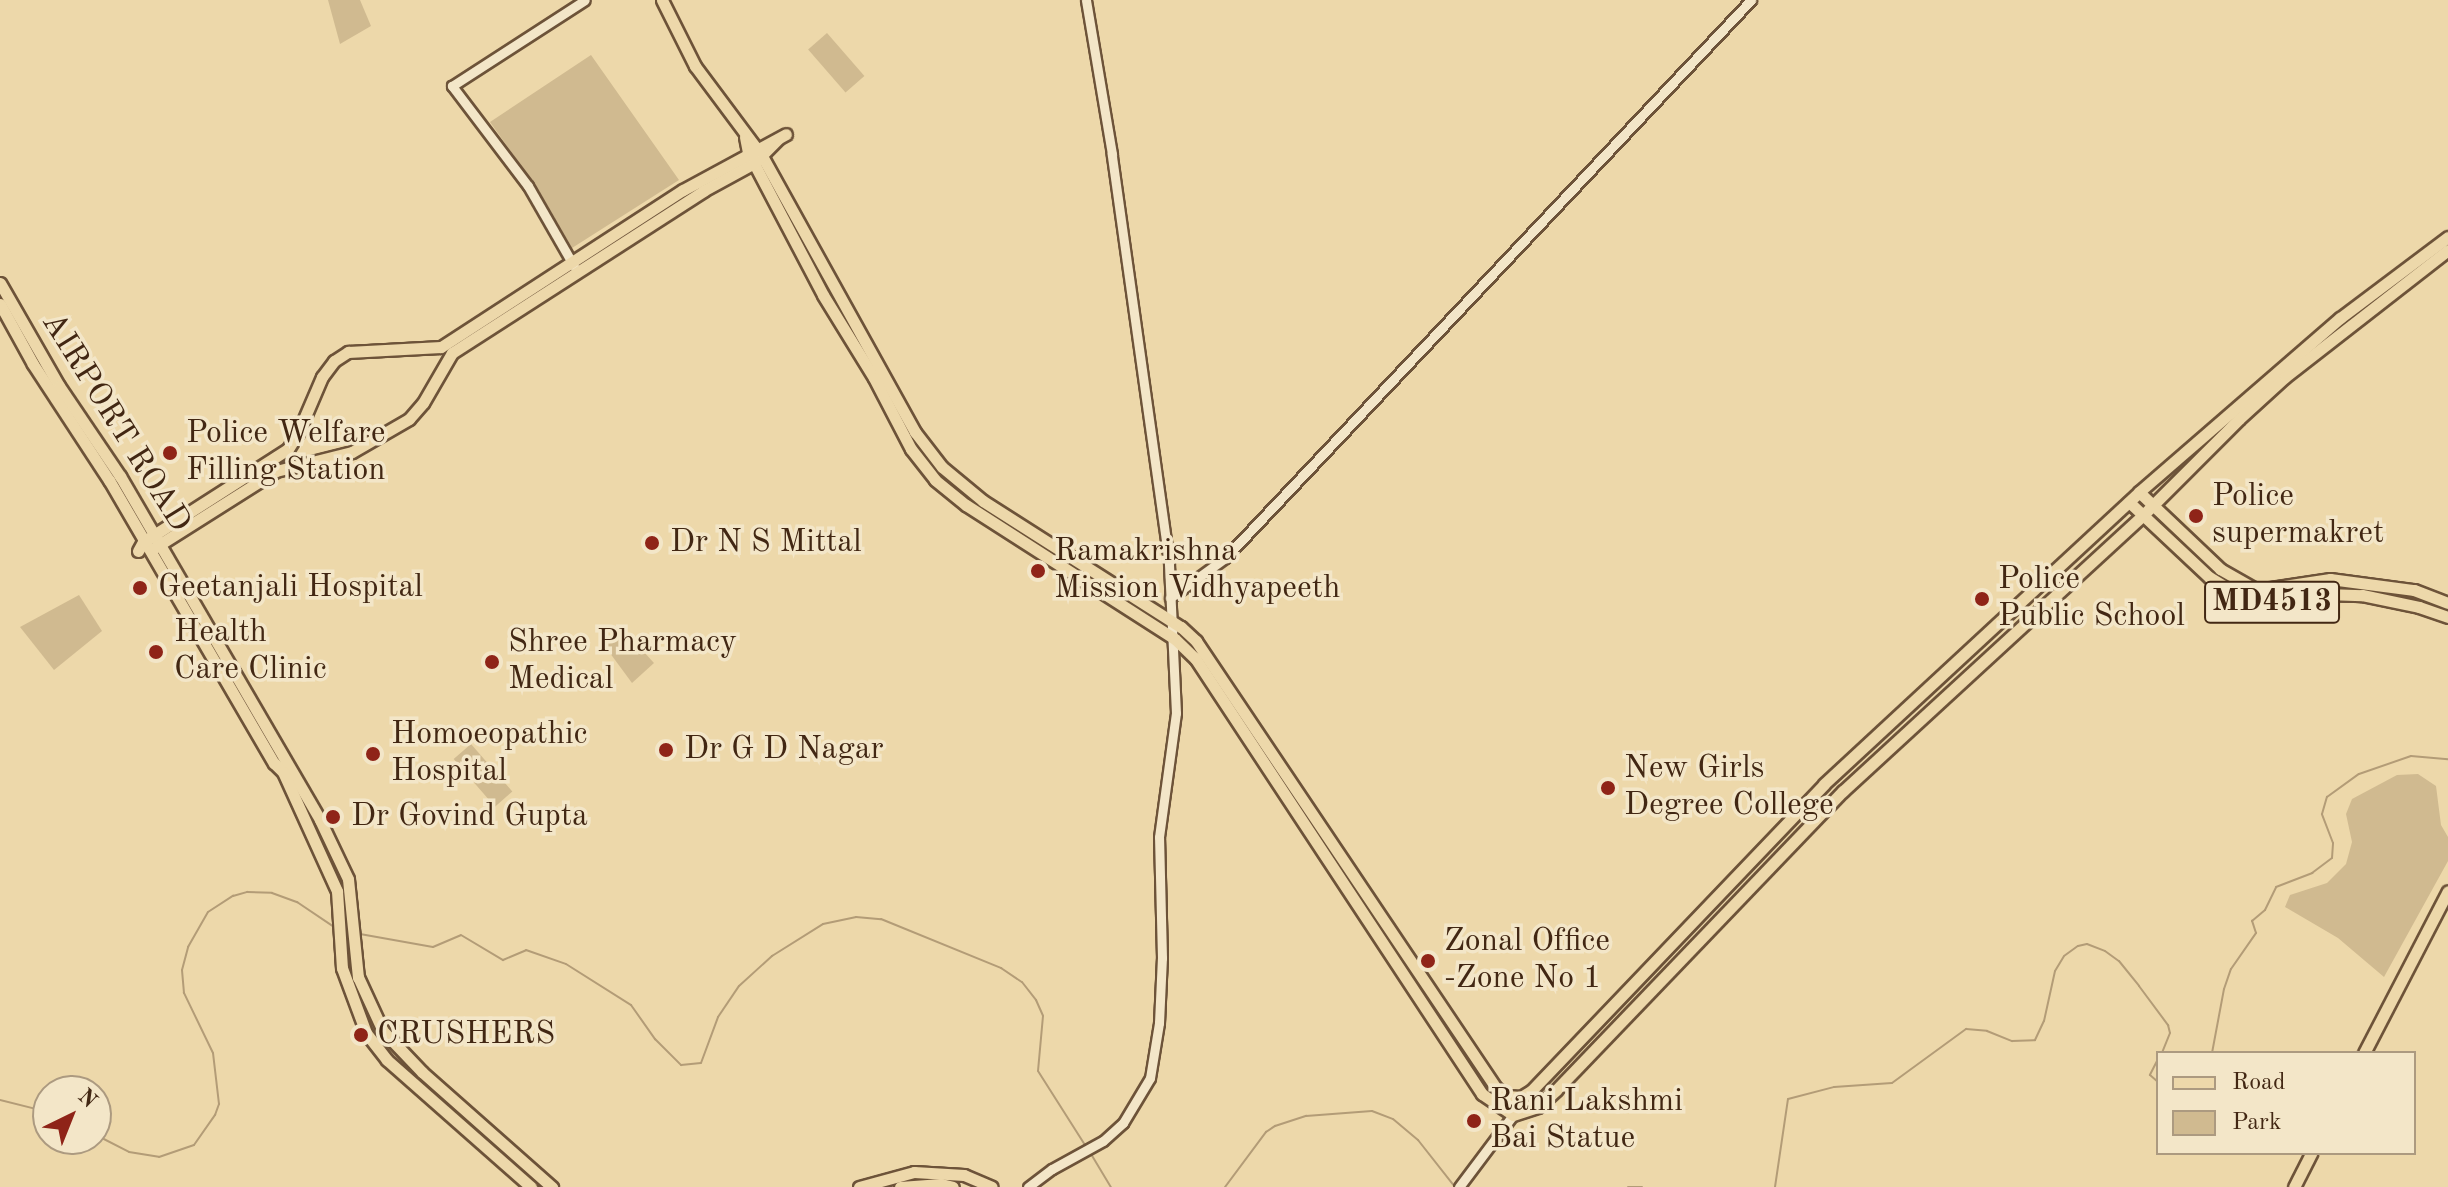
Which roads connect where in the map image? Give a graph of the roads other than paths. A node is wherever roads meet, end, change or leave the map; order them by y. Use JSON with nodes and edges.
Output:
{"nodes":[{"id":1,"x":585,"y":0,"type":"edge"},
{"id":2,"x":662,"y":0,"type":"edge"},
{"id":3,"x":1086,"y":0,"type":"edge"},
{"id":4,"x":1751,"y":0,"type":"edge"},
{"id":5,"x":783,"y":136,"type":"dead end"},
{"id":6,"x":755,"y":155,"type":"junction"},
{"id":7,"x":2448,"y":237,"type":"edge"},
{"id":8,"x":2448,"y":250,"type":"edge"},
{"id":9,"x":574,"y":267,"type":"junction"},
{"id":10,"x":0,"y":283,"type":"edge"},
{"id":11,"x":0,"y":304,"type":"edge"},
{"id":12,"x":2139,"y":492,"type":"junction"},
{"id":13,"x":2129,"y":502,"type":"junction"},
{"id":14,"x":2152,"y":506,"type":"junction"},
{"id":15,"x":2143,"y":515,"type":"junction"},
{"id":16,"x":157,"y":539,"type":"junction"},
{"id":17,"x":146,"y":547,"type":"junction"},
{"id":18,"x":1170,"y":598,"type":"junction"},
{"id":19,"x":2448,"y":603,"type":"edge"},
{"id":20,"x":2448,"y":617,"type":"edge"},
{"id":21,"x":1171,"y":621,"type":"junction"},
{"id":22,"x":1175,"y":639,"type":"junction"},
{"id":23,"x":2448,"y":891,"type":"edge"},
{"id":24,"x":2365,"y":1051,"type":"edge"},
{"id":25,"x":1513,"y":1096,"type":"junction"},
{"id":26,"x":1513,"y":1115,"type":"junction"},
{"id":27,"x":2310,"y":1155,"type":"edge"},
{"id":28,"x":531,"y":1187,"type":"edge"},
{"id":29,"x":552,"y":1187,"type":"edge"},
{"id":30,"x":859,"y":1187,"type":"edge"},
{"id":31,"x":900,"y":1187,"type":"edge"},
{"id":32,"x":953,"y":1187,"type":"edge"},
{"id":33,"x":992,"y":1187,"type":"edge"},
{"id":34,"x":1028,"y":1187,"type":"edge"},
{"id":35,"x":1459,"y":1187,"type":"edge"},
{"id":36,"x":2294,"y":1187,"type":"edge"}],
"edges":[{"from":1,"to":9,"type":"street"},
{"from":2,"to":6,"type":"main road"},
{"from":3,"to":18,"type":"street"},
{"from":4,"to":18,"type":"street"},
{"from":5,"to":6,"type":"main road"},
{"from":6,"to":9,"type":"main road"},
{"from":6,"to":21,"type":"main road"},
{"from":6,"to":22,"type":"main road"},
{"from":7,"to":12,"type":"main road"},
{"from":8,"to":14,"type":"main road"},
{"from":9,"to":16,"type":"main road"},
{"from":9,"to":16,"type":"main road"},
{"from":10,"to":16,"type":"main road","name":"AIRPORT ROAD"},
{"from":11,"to":17,"type":"main road","name":"AIRPORT ROAD"},
{"from":12,"to":13,"type":"main road"},
{"from":12,"to":14,"type":"main road","number":"MD4513"},
{"from":13,"to":15,"type":"main road","number":"MD4513"},
{"from":13,"to":25,"type":"main road"},
{"from":14,"to":15,"type":"main road"},
{"from":14,"to":19,"type":"main road","number":"MD4513"},
{"from":15,"to":20,"type":"main road","number":"MD4513"},
{"from":15,"to":26,"type":"main road"},
{"from":16,"to":17,"type":"main road"},
{"from":16,"to":29,"type":"main road","name":"AIRPORT ROAD"},
{"from":17,"to":28,"type":"main road","name":"AIRPORT ROAD"},
{"from":18,"to":21,"type":"street"},
{"from":21,"to":22,"type":"street"},
{"from":21,"to":25,"type":"main road"},
{"from":22,"to":26,"type":"main road"},
{"from":22,"to":34,"type":"street"},
{"from":23,"to":24,"type":"main road"},
{"from":25,"to":26,"type":"street"},
{"from":26,"to":35,"type":"street"},
{"from":27,"to":36,"type":"main road"},
{"from":30,"to":33,"type":"main road"},
{"from":31,"to":32,"type":"main road"}]}
